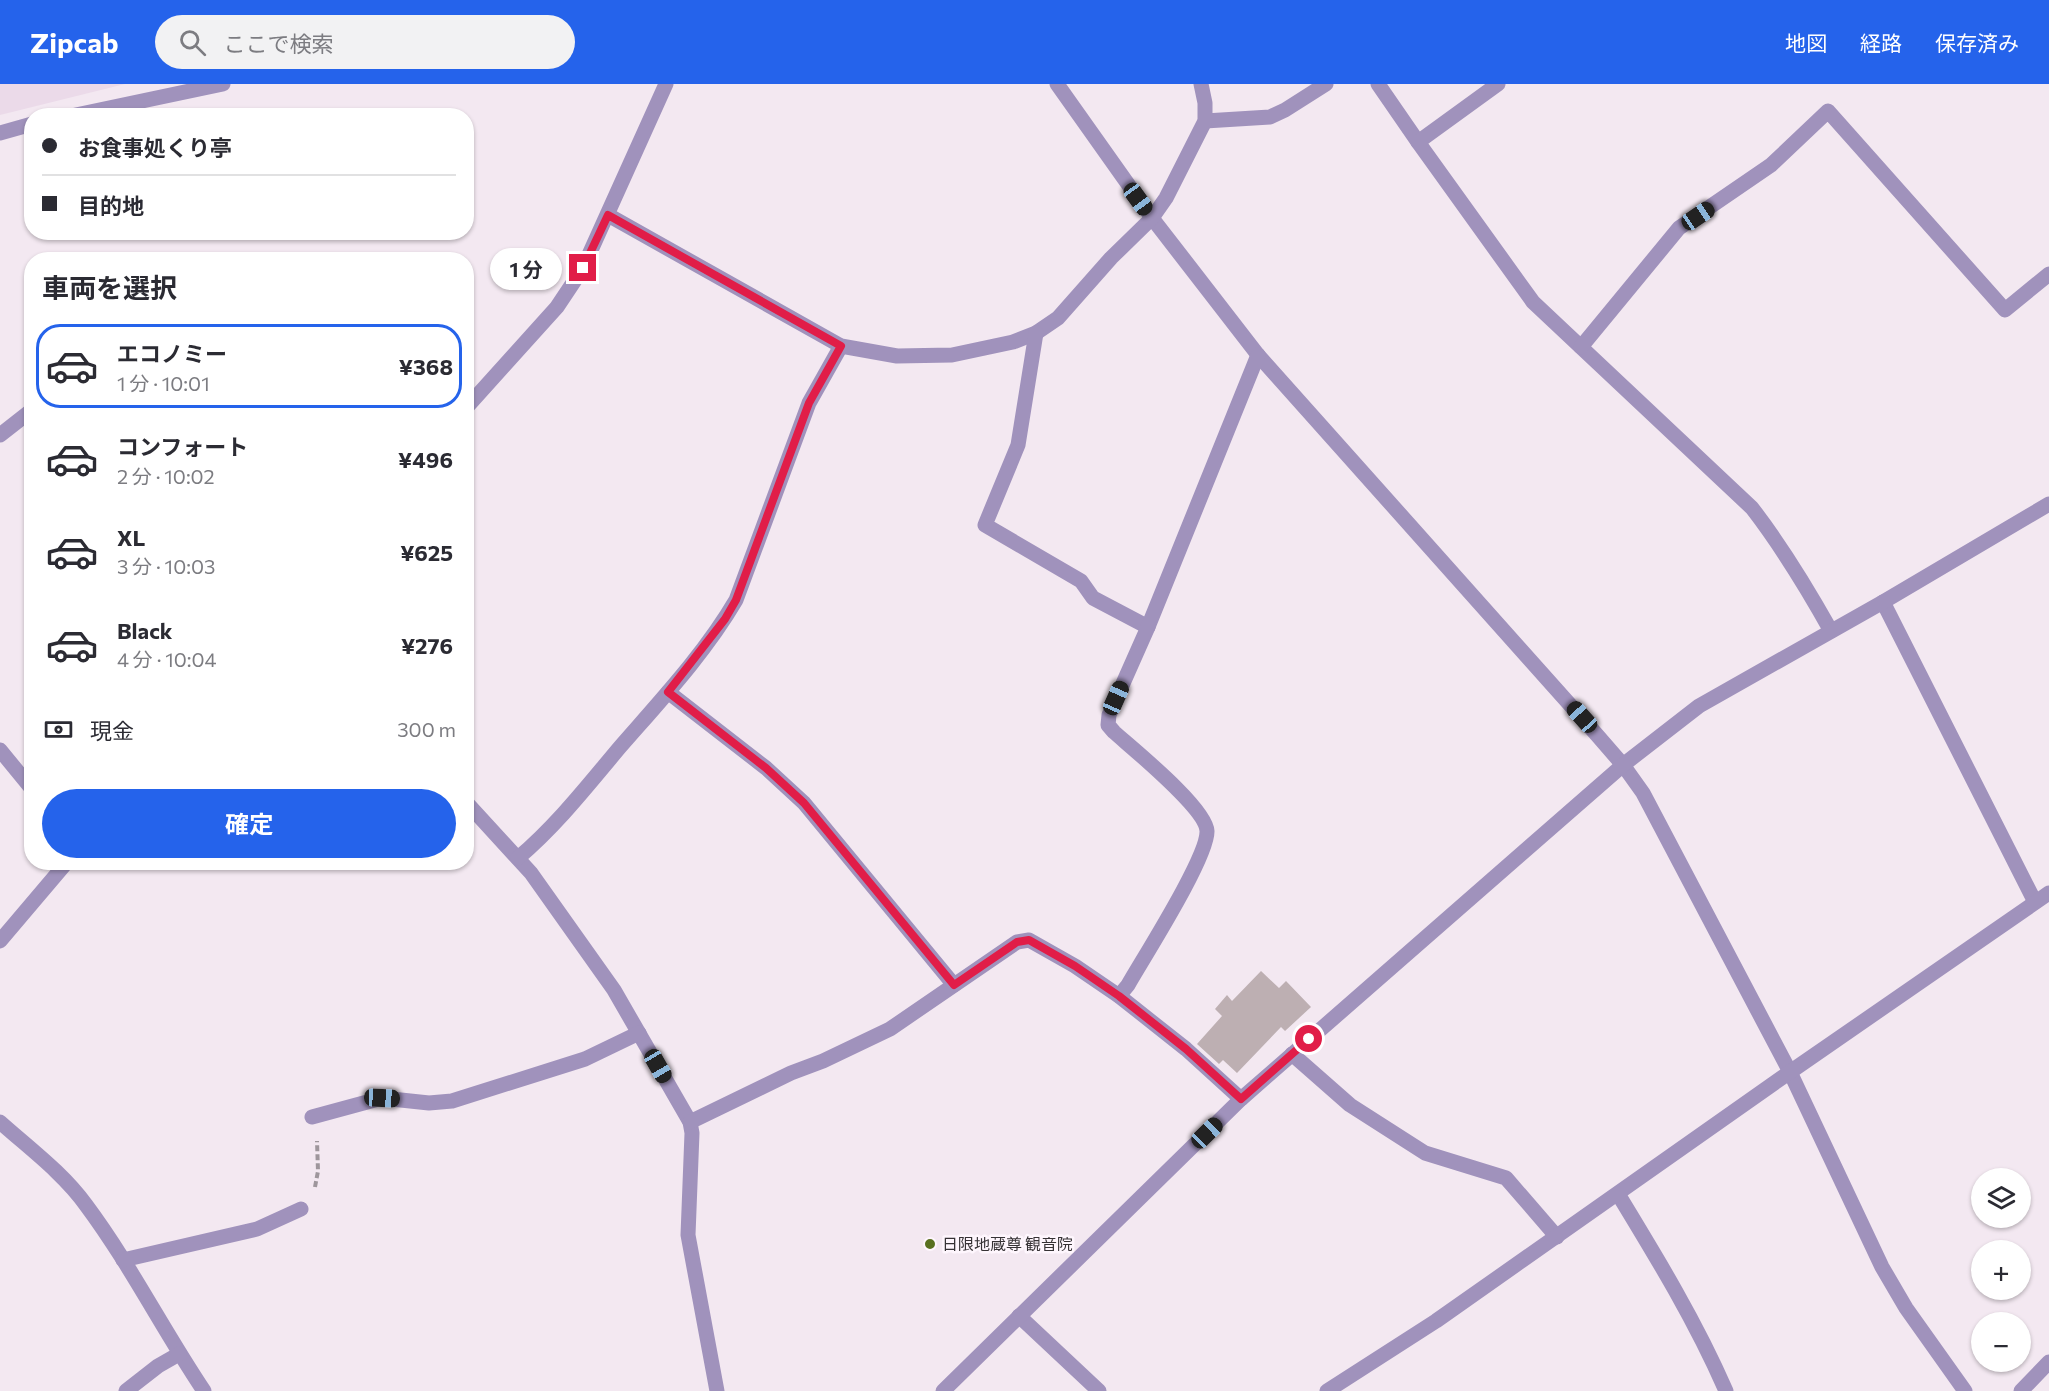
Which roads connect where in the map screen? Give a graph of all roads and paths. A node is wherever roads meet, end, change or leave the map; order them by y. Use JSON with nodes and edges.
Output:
{"nodes":[{"id":1,"x":222,"y":84,"type":"edge"},
{"id":2,"x":666,"y":84,"type":"edge"},
{"id":3,"x":1057,"y":84,"type":"edge"},
{"id":4,"x":1202,"y":84,"type":"edge"},
{"id":5,"x":1326,"y":84,"type":"edge"},
{"id":6,"x":1378,"y":84,"type":"edge"},
{"id":7,"x":1498,"y":84,"type":"edge"},
{"id":8,"x":109,"y":108,"type":"edge"},
{"id":9,"x":1205,"y":121,"type":"junction"},
{"id":10,"x":24,"y":126,"type":"edge"},
{"id":11,"x":0,"y":133,"type":"edge"},
{"id":12,"x":1418,"y":142,"type":"junction"},
{"id":13,"x":608,"y":215,"type":"junction"},
{"id":14,"x":1152,"y":218,"type":"junction"},
{"id":15,"x":2049,"y":274,"type":"edge"},
{"id":16,"x":1036,"y":333,"type":"junction"},
{"id":17,"x":841,"y":346,"type":"junction"},
{"id":18,"x":1581,"y":347,"type":"junction"},
{"id":19,"x":1258,"y":355,"type":"junction"},
{"id":20,"x":474,"y":399,"type":"edge"},
{"id":21,"x":24,"y":416,"type":"edge"},
{"id":22,"x":0,"y":435,"type":"edge"},
{"id":23,"x":2049,"y":504,"type":"edge"},
{"id":24,"x":1883,"y":602,"type":"junction"},
{"id":25,"x":1148,"y":627,"type":"junction"},
{"id":26,"x":1831,"y":631,"type":"junction"},
{"id":27,"x":668,"y":692,"type":"junction"},
{"id":28,"x":0,"y":750,"type":"edge"},
{"id":29,"x":1623,"y":765,"type":"junction"},
{"id":30,"x":24,"y":779,"type":"edge"},
{"id":31,"x":474,"y":811,"type":"edge"},
{"id":32,"x":518,"y":858,"type":"junction"},
{"id":33,"x":60,"y":870,"type":"edge"},
{"id":34,"x":2049,"y":893,"type":"edge"},
{"id":35,"x":2035,"y":902,"type":"junction"},
{"id":36,"x":0,"y":941,"type":"edge"},
{"id":37,"x":954,"y":985,"type":"junction"},
{"id":38,"x":1119,"y":996,"type":"junction"},
{"id":39,"x":639,"y":1033,"type":"junction"},
{"id":40,"x":1292,"y":1054,"type":"junction"},
{"id":41,"x":1790,"y":1072,"type":"junction"},
{"id":42,"x":1241,"y":1099,"type":"junction"},
{"id":43,"x":312,"y":1117,"type":"joint"},
{"id":44,"x":0,"y":1122,"type":"edge"},
{"id":45,"x":690,"y":1122,"type":"junction"},
{"id":46,"x":1618,"y":1194,"type":"junction"},
{"id":47,"x":301,"y":1209,"type":"joint"},
{"id":48,"x":1557,"y":1237,"type":"junction"},
{"id":49,"x":123,"y":1260,"type":"junction"},
{"id":50,"x":1019,"y":1316,"type":"junction"},
{"id":51,"x":179,"y":1354,"type":"junction"},
{"id":52,"x":2049,"y":1362,"type":"edge"},
{"id":53,"x":126,"y":1391,"type":"edge"},
{"id":54,"x":204,"y":1391,"type":"edge"},
{"id":55,"x":717,"y":1391,"type":"edge"},
{"id":56,"x":942,"y":1391,"type":"edge"},
{"id":57,"x":1099,"y":1391,"type":"edge"},
{"id":58,"x":1327,"y":1391,"type":"edge"},
{"id":59,"x":1726,"y":1391,"type":"edge"},
{"id":60,"x":1965,"y":1391,"type":"edge"},
{"id":61,"x":2021,"y":1391,"type":"edge"}],
"edges":[{"from":1,"to":8,"type":"street"},
{"from":2,"to":13,"type":"street"},
{"from":3,"to":14,"type":"street"},
{"from":4,"to":9,"type":"street"},
{"from":5,"to":9,"type":"street"},
{"from":6,"to":12,"type":"street"},
{"from":7,"to":12,"type":"street"},
{"from":9,"to":14,"type":"street"},
{"from":10,"to":11,"type":"street"},
{"from":12,"to":18,"type":"street"},
{"from":13,"to":17,"type":"street"},
{"from":13,"to":20,"type":"street"},
{"from":14,"to":16,"type":"street"},
{"from":14,"to":19,"type":"street"},
{"from":15,"to":18,"type":"street"},
{"from":16,"to":17,"type":"street"},
{"from":16,"to":25,"type":"street"},
{"from":17,"to":27,"type":"street"},
{"from":18,"to":26,"type":"street"},
{"from":19,"to":25,"type":"street"},
{"from":19,"to":29,"type":"street"},
{"from":21,"to":22,"type":"street"},
{"from":23,"to":24,"type":"street"},
{"from":24,"to":26,"type":"street"},
{"from":24,"to":35,"type":"street"},
{"from":25,"to":38,"type":"street"},
{"from":26,"to":29,"type":"street"},
{"from":27,"to":32,"type":"street"},
{"from":27,"to":37,"type":"street"},
{"from":28,"to":30,"type":"street"},
{"from":29,"to":40,"type":"street"},
{"from":29,"to":41,"type":"street"},
{"from":31,"to":32,"type":"street"},
{"from":32,"to":39,"type":"street"},
{"from":33,"to":36,"type":"street"},
{"from":34,"to":35,"type":"street"},
{"from":35,"to":41,"type":"street"},
{"from":37,"to":38,"type":"street"},
{"from":37,"to":45,"type":"street"},
{"from":38,"to":42,"type":"street"},
{"from":39,"to":43,"type":"street"},
{"from":39,"to":45,"type":"street"},
{"from":40,"to":42,"type":"street"},
{"from":40,"to":48,"type":"street"},
{"from":41,"to":46,"type":"street"},
{"from":41,"to":60,"type":"street"},
{"from":42,"to":50,"type":"street"},
{"from":43,"to":47,"type":"path"},
{"from":44,"to":49,"type":"street"},
{"from":45,"to":55,"type":"street"},
{"from":46,"to":48,"type":"street"},
{"from":46,"to":59,"type":"street"},
{"from":47,"to":49,"type":"street"},
{"from":48,"to":58,"type":"street"},
{"from":49,"to":51,"type":"street"},
{"from":50,"to":56,"type":"street"},
{"from":50,"to":57,"type":"street"},
{"from":51,"to":53,"type":"street"},
{"from":51,"to":54,"type":"street"},
{"from":52,"to":61,"type":"street"}]}
